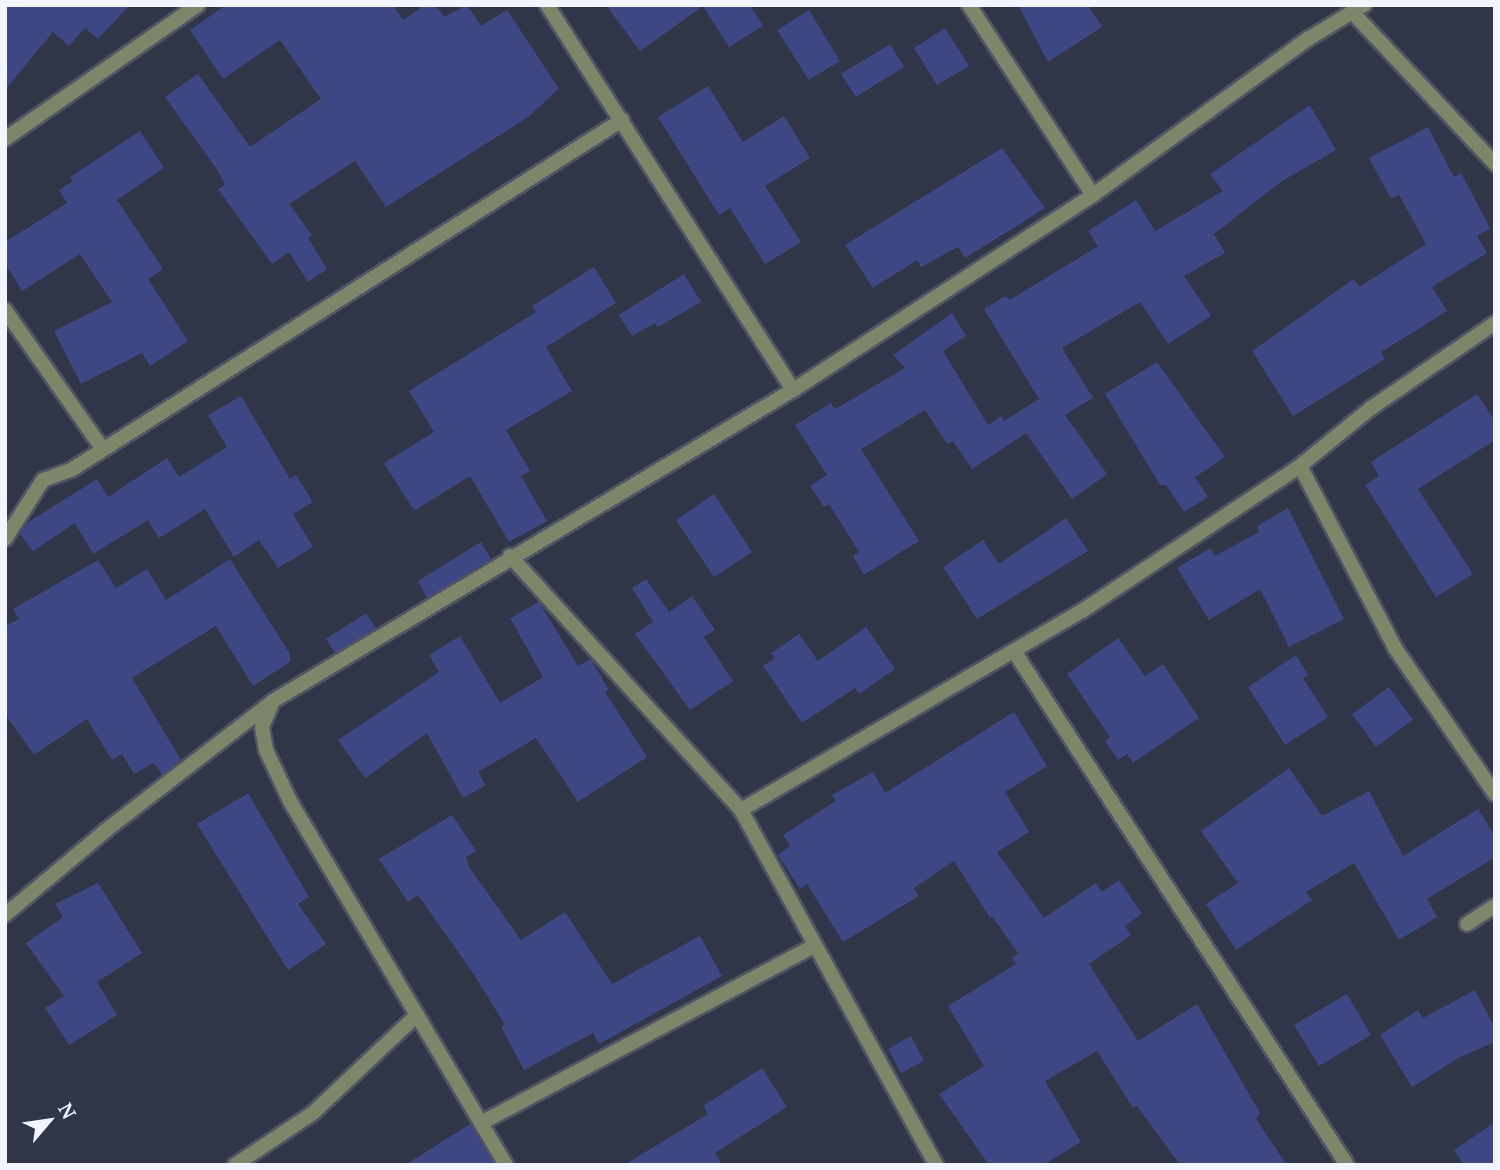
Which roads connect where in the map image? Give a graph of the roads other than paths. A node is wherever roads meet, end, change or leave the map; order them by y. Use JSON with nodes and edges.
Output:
{"nodes":[{"id":1,"x":198,"y":5,"type":"edge"},
{"id":2,"x":547,"y":5,"type":"edge"},
{"id":3,"x":969,"y":5,"type":"edge"},
{"id":4,"x":1358,"y":9,"type":"edge"},
{"id":5,"x":622,"y":120,"type":"junction"},
{"id":6,"x":5,"y":139,"type":"edge"},
{"id":7,"x":1495,"y":164,"type":"edge"},
{"id":8,"x":1093,"y":195,"type":"junction"},
{"id":9,"x":5,"y":310,"type":"edge"},
{"id":10,"x":1495,"y":323,"type":"edge"},
{"id":11,"x":793,"y":390,"type":"junction"},
{"id":12,"x":102,"y":448,"type":"junction"},
{"id":13,"x":1300,"y":466,"type":"junction"},
{"id":14,"x":5,"y":538,"type":"edge"},
{"id":15,"x":510,"y":556,"type":"junction"},
{"id":16,"x":1014,"y":651,"type":"junction"},
{"id":17,"x":273,"y":701,"type":"junction"},
{"id":18,"x":1495,"y":794,"type":"edge"},
{"id":19,"x":741,"y":810,"type":"junction"},
{"id":20,"x":1495,"y":906,"type":"edge"},
{"id":21,"x":5,"y":915,"type":"edge"},
{"id":22,"x":1467,"y":924,"type":"dead end"},
{"id":23,"x":814,"y":946,"type":"junction"},
{"id":24,"x":417,"y":1015,"type":"junction"},
{"id":25,"x":481,"y":1123,"type":"junction"},
{"id":26,"x":235,"y":1165,"type":"edge"},
{"id":27,"x":506,"y":1165,"type":"edge"},
{"id":28,"x":936,"y":1165,"type":"edge"},
{"id":29,"x":1347,"y":1165,"type":"edge"}],
"edges":[{"from":1,"to":6,"type":"street"},
{"from":2,"to":5,"type":"street"},
{"from":3,"to":8,"type":"street"},
{"from":4,"to":7,"type":"street"},
{"from":4,"to":8,"type":"street"},
{"from":5,"to":11,"type":"street"},
{"from":5,"to":12,"type":"street"},
{"from":8,"to":11,"type":"street"},
{"from":9,"to":12,"type":"street"},
{"from":10,"to":13,"type":"street"},
{"from":11,"to":15,"type":"street"},
{"from":12,"to":14,"type":"street"},
{"from":13,"to":16,"type":"street"},
{"from":13,"to":18,"type":"street"},
{"from":15,"to":17,"type":"street"},
{"from":15,"to":19,"type":"street"},
{"from":16,"to":19,"type":"street"},
{"from":16,"to":29,"type":"street"},
{"from":17,"to":21,"type":"street"},
{"from":17,"to":24,"type":"street"},
{"from":19,"to":23,"type":"street"},
{"from":20,"to":22,"type":"street"},
{"from":23,"to":25,"type":"street"},
{"from":23,"to":28,"type":"street"},
{"from":24,"to":25,"type":"street"},
{"from":24,"to":26,"type":"street"},
{"from":25,"to":27,"type":"street"}]}
